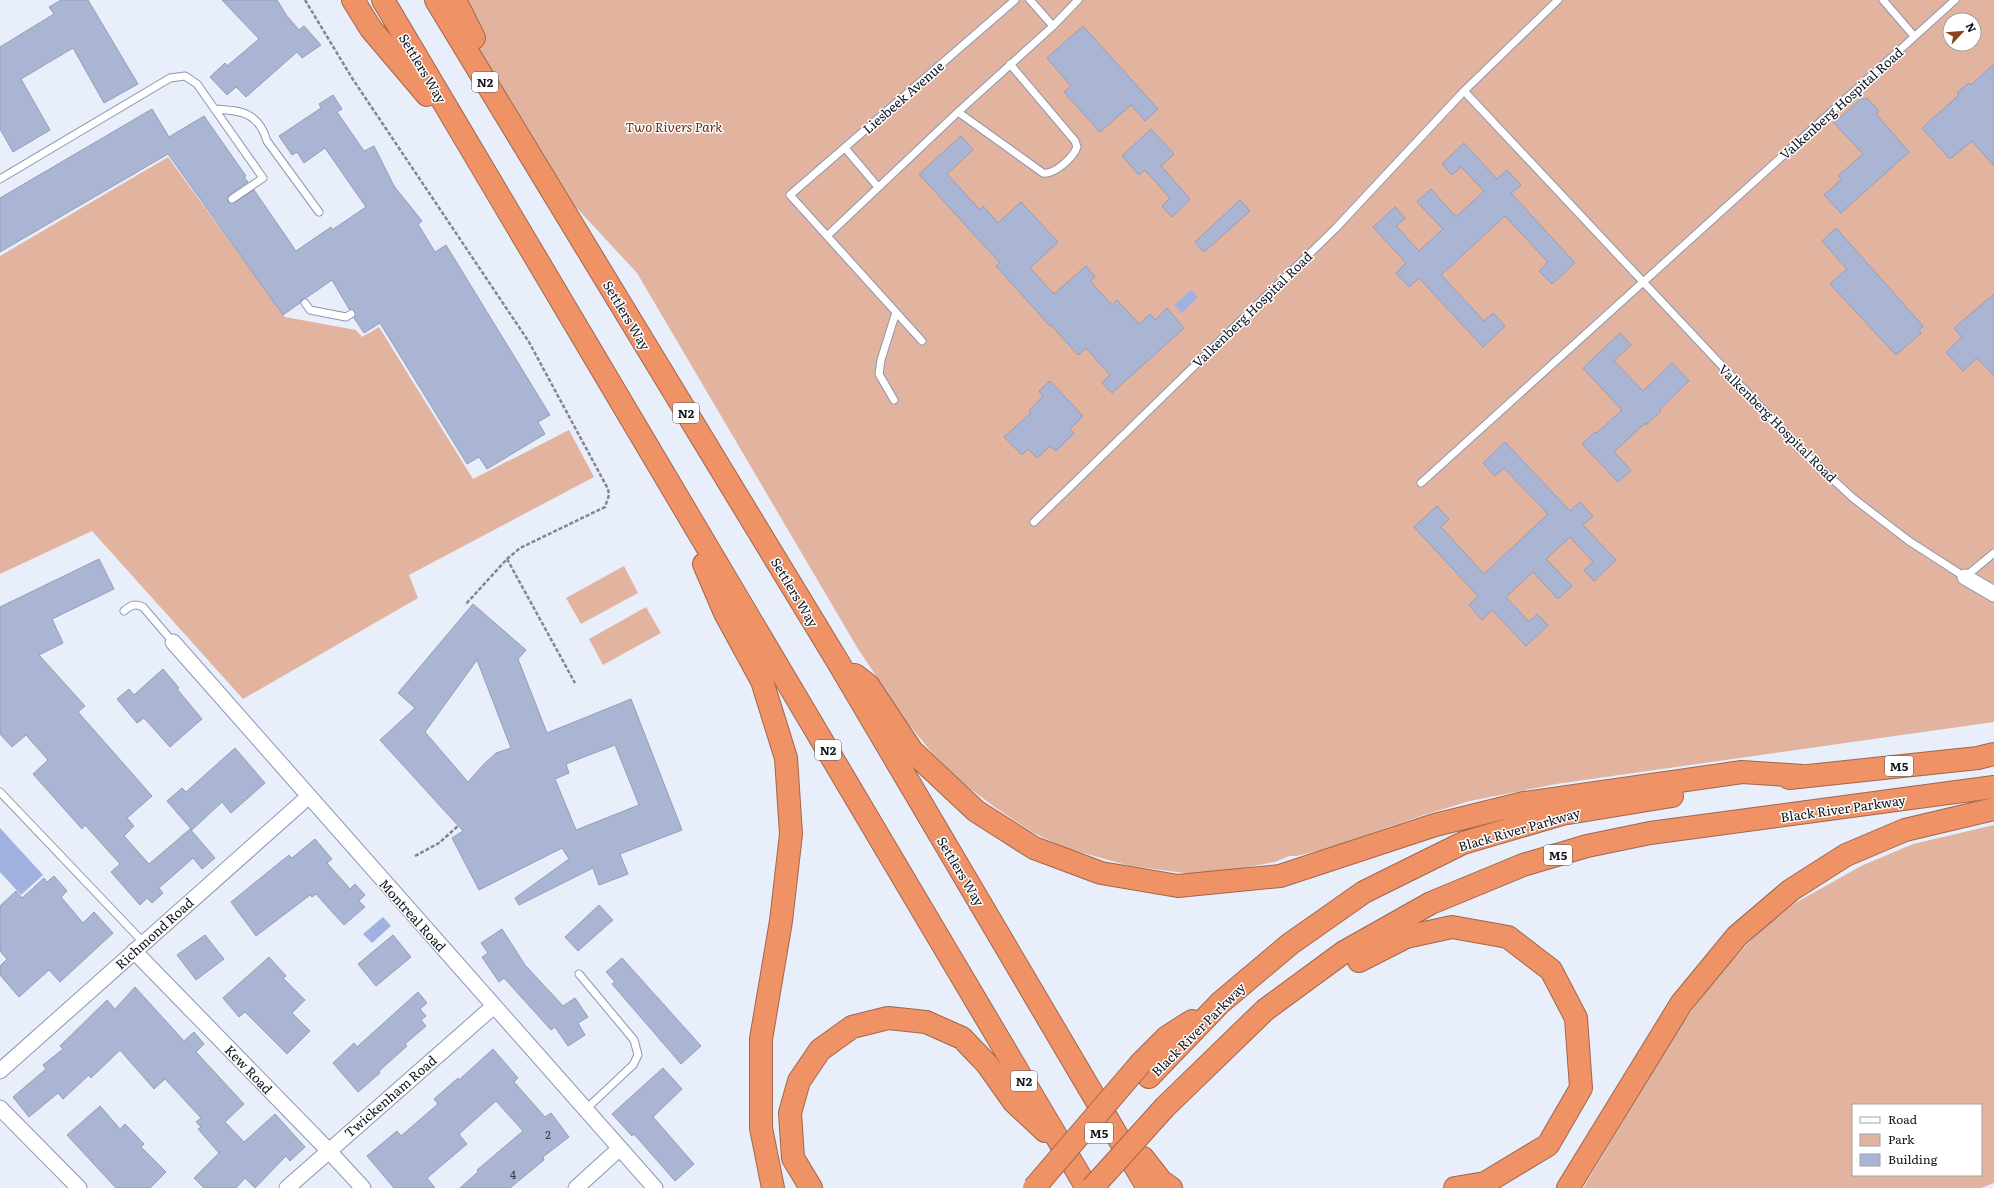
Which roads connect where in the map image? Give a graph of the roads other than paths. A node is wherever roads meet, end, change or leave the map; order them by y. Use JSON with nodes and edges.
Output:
{"nodes":[{"id":1,"x":353,"y":0,"type":"edge"},
{"id":2,"x":436,"y":0,"type":"edge"},
{"id":3,"x":455,"y":0,"type":"edge"},
{"id":4,"x":1015,"y":0,"type":"edge"},
{"id":5,"x":1030,"y":0,"type":"edge"},
{"id":6,"x":1078,"y":0,"type":"edge"},
{"id":7,"x":1558,"y":0,"type":"edge"},
{"id":8,"x":1883,"y":0,"type":"edge"},
{"id":9,"x":1955,"y":0,"type":"edge"},
{"id":10,"x":388,"y":9,"type":"edge"},
{"id":11,"x":1052,"y":26,"type":"junction"},
{"id":12,"x":1914,"y":36,"type":"junction"},
{"id":13,"x":1010,"y":64,"type":"junction"},
{"id":14,"x":1464,"y":91,"type":"junction"},
{"id":15,"x":215,"y":109,"type":"junction"},
{"id":16,"x":958,"y":112,"type":"junction"},
{"id":17,"x":468,"y":144,"type":"junction"},
{"id":18,"x":844,"y":148,"type":"junction"},
{"id":19,"x":535,"y":163,"type":"junction"},
{"id":20,"x":0,"y":178,"type":"edge"},
{"id":21,"x":878,"y":187,"type":"junction"},
{"id":22,"x":232,"y":200,"type":"dead end"},
{"id":23,"x":319,"y":212,"type":"dead end"},
{"id":24,"x":827,"y":236,"type":"junction"},
{"id":25,"x":1643,"y":282,"type":"junction"},
{"id":26,"x":305,"y":303,"type":"dead end"},
{"id":27,"x":896,"y":312,"type":"junction"},
{"id":28,"x":351,"y":314,"type":"dead end"},
{"id":29,"x":922,"y":341,"type":"dead end"},
{"id":30,"x":894,"y":400,"type":"dead end"},
{"id":31,"x":1421,"y":483,"type":"dead end"},
{"id":32,"x":671,"y":486,"type":"junction"},
{"id":33,"x":1034,"y":522,"type":"dead end"},
{"id":34,"x":1994,"y":553,"type":"edge"},
{"id":35,"x":1965,"y":576,"type":"junction"},
{"id":36,"x":1994,"y":594,"type":"edge"},
{"id":37,"x":124,"y":611,"type":"dead end"},
{"id":38,"x":173,"y":642,"type":"joint"},
{"id":39,"x":838,"y":662,"type":"junction"},
{"id":40,"x":1994,"y":754,"type":"edge"},
{"id":41,"x":1803,"y":776,"type":"junction"},
{"id":42,"x":1994,"y":788,"type":"edge"},
{"id":43,"x":0,"y":792,"type":"edge"},
{"id":44,"x":308,"y":797,"type":"junction"},
{"id":45,"x":1994,"y":809,"type":"edge"},
{"id":46,"x":139,"y":947,"type":"junction"},
{"id":47,"x":579,"y":974,"type":"dead end"},
{"id":48,"x":494,"y":1006,"type":"junction"},
{"id":49,"x":1145,"y":1070,"type":"junction"},
{"id":50,"x":0,"y":1071,"type":"edge"},
{"id":51,"x":1086,"y":1082,"type":"junction"},
{"id":52,"x":1187,"y":1084,"type":"junction"},
{"id":53,"x":0,"y":1108,"type":"edge"},
{"id":54,"x":585,"y":1110,"type":"junction"},
{"id":55,"x":1062,"y":1147,"type":"junction"},
{"id":56,"x":620,"y":1148,"type":"junction"},
{"id":57,"x":328,"y":1150,"type":"junction"},
{"id":58,"x":79,"y":1188,"type":"edge"},
{"id":59,"x":287,"y":1188,"type":"edge"},
{"id":60,"x":363,"y":1188,"type":"edge"},
{"id":61,"x":576,"y":1188,"type":"edge"},
{"id":62,"x":655,"y":1188,"type":"edge"},
{"id":63,"x":773,"y":1188,"type":"edge"},
{"id":64,"x":811,"y":1188,"type":"edge"},
{"id":65,"x":1034,"y":1188,"type":"edge"},
{"id":66,"x":1049,"y":1188,"type":"edge"},
{"id":67,"x":1087,"y":1188,"type":"edge"},
{"id":68,"x":1092,"y":1188,"type":"edge"},
{"id":69,"x":1148,"y":1188,"type":"edge"},
{"id":70,"x":1171,"y":1188,"type":"edge"},
{"id":71,"x":1455,"y":1188,"type":"edge"},
{"id":72,"x":1568,"y":1188,"type":"edge"}],
"edges":[{"from":1,"to":17,"type":"highway"},
{"from":2,"to":19,"type":"highway","name":"Settlers Way","number":"N2"},
{"from":3,"to":19,"type":"highway"},
{"from":4,"to":18,"type":"lane","name":"Liesbeek Avenue"},
{"from":5,"to":11,"type":"lane"},
{"from":6,"to":11,"type":"lane"},
{"from":7,"to":14,"type":"lane","name":"Valkenberg Hospital Road"},
{"from":8,"to":12,"type":"lane","name":"Valkenberg Hospital Road"},
{"from":9,"to":12,"type":"lane","name":"Valkenberg Hospital Road"},
{"from":10,"to":17,"type":"highway","name":"Settlers Way","number":"N2"},
{"from":11,"to":13,"type":"lane"},
{"from":12,"to":25,"type":"lane","name":"Valkenberg Hospital Road"},
{"from":13,"to":16,"type":"lane"},
{"from":13,"to":16,"type":"lane"},
{"from":14,"to":25,"type":"lane","name":"Valkenberg Hospital Road"},
{"from":14,"to":33,"type":"lane","name":"Valkenberg Hospital Road"},
{"from":15,"to":20,"type":"lane"},
{"from":15,"to":22,"type":"lane"},
{"from":15,"to":23,"type":"lane"},
{"from":16,"to":21,"type":"lane"},
{"from":17,"to":32,"type":"highway","name":"Settlers Way","number":"N2"},
{"from":18,"to":21,"type":"lane"},
{"from":18,"to":24,"type":"lane","name":"Liesbeek Avenue"},
{"from":19,"to":39,"type":"highway","name":"Settlers Way","number":"N2"},
{"from":21,"to":24,"type":"lane"},
{"from":24,"to":27,"type":"lane"},
{"from":25,"to":31,"type":"lane","name":"Valkenberg Hospital Road"},
{"from":25,"to":35,"type":"lane","name":"Valkenberg Hospital Road"},
{"from":26,"to":28,"type":"lane"},
{"from":27,"to":29,"type":"lane"},
{"from":27,"to":30,"type":"lane"},
{"from":32,"to":55,"type":"highway","name":"Settlers Way","number":"N2"},
{"from":32,"to":63,"type":"highway"},
{"from":34,"to":35,"type":"lane"},
{"from":35,"to":36,"type":"street","name":"Valkenberg Hospital Road"},
{"from":37,"to":38,"type":"lane"},
{"from":38,"to":44,"type":"street","name":"Montreal Road"},
{"from":39,"to":41,"type":"highway"},
{"from":39,"to":51,"type":"highway","name":"Settlers Way","number":"N2"},
{"from":40,"to":41,"type":"highway","name":"Black River Parkway","number":"M5"},
{"from":41,"to":49,"type":"highway","name":"Black River Parkway","number":"M5"},
{"from":42,"to":52,"type":"highway","name":"Black River Parkway","number":"M5"},
{"from":43,"to":46,"type":"lane"},
{"from":44,"to":46,"type":"street","name":"Richmond Road"},
{"from":44,"to":48,"type":"street","name":"Montreal Road"},
{"from":45,"to":72,"type":"highway"},
{"from":46,"to":50,"type":"street","name":"Richmond Road"},
{"from":46,"to":57,"type":"street","name":"Kew Road"},
{"from":47,"to":54,"type":"lane"},
{"from":48,"to":54,"type":"street","name":"Montreal Road"},
{"from":48,"to":57,"type":"street","name":"Twickenham Road"},
{"from":49,"to":65,"type":"highway","bridge":true},
{"from":49,"to":66,"type":"highway","name":"Black River Parkway","number":"M5"},
{"from":51,"to":69,"type":"highway","name":"Settlers Way","number":"N2"},
{"from":51,"to":70,"type":"highway"},
{"from":52,"to":68,"type":"highway","name":"Black River Parkway","number":"M5","bridge":true},
{"from":52,"to":71,"type":"highway"},
{"from":53,"to":58,"type":"street"},
{"from":54,"to":56,"type":"street","name":"Montreal Road"},
{"from":55,"to":64,"type":"highway"},
{"from":55,"to":67,"type":"highway","name":"Settlers Way","number":"N2"},
{"from":56,"to":61,"type":"street"},
{"from":56,"to":62,"type":"street","name":"Montreal Road"},
{"from":57,"to":59,"type":"street","name":"Twickenham Road"},
{"from":57,"to":60,"type":"street","name":"Kew Road"}]}
